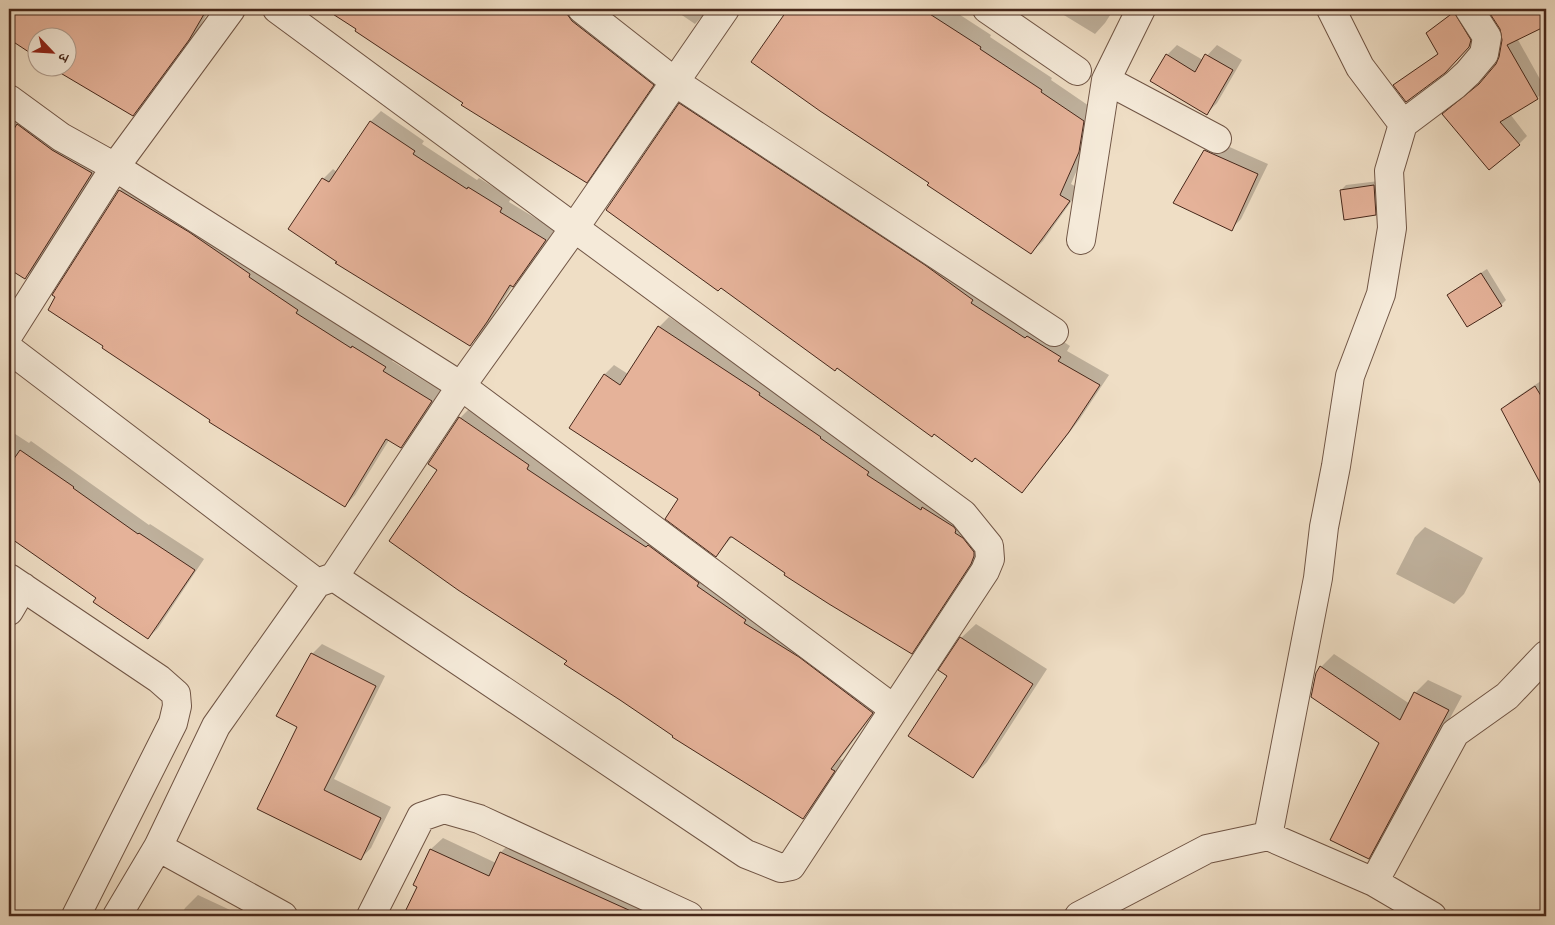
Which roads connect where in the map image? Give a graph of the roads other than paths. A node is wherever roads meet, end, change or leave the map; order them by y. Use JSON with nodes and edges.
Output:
{"nodes":[{"id":1,"x":231,"y":9,"type":"edge"},
{"id":2,"x":277,"y":9,"type":"edge"},
{"id":3,"x":582,"y":9,"type":"edge"},
{"id":4,"x":726,"y":9,"type":"edge"},
{"id":5,"x":987,"y":9,"type":"edge"},
{"id":6,"x":1141,"y":9,"type":"edge"},
{"id":7,"x":1331,"y":9,"type":"edge"},
{"id":8,"x":1469,"y":9,"type":"edge"},
{"id":9,"x":1077,"y":71,"type":"dead end"},
{"id":10,"x":1106,"y":80,"type":"junction"},
{"id":11,"x":675,"y":82,"type":"junction"},
{"id":12,"x":9,"y":99,"type":"edge"},
{"id":13,"x":1404,"y":124,"type":"junction"},
{"id":14,"x":1217,"y":139,"type":"dead end"},
{"id":15,"x":114,"y":167,"type":"junction"},
{"id":16,"x":575,"y":227,"type":"junction"},
{"id":17,"x":1080,"y":240,"type":"dead end"},
{"id":18,"x":1054,"y":332,"type":"dead end"},
{"id":19,"x":9,"y":334,"type":"edge"},
{"id":20,"x":9,"y":350,"type":"edge"},
{"id":21,"x":461,"y":386,"type":"junction"},
{"id":22,"x":326,"y":580,"type":"junction"},
{"id":23,"x":16,"y":583,"type":"edge"},
{"id":24,"x":9,"y":611,"type":"edge"},
{"id":25,"x":1546,"y":656,"type":"edge"},
{"id":26,"x":894,"y":709,"type":"junction"},
{"id":27,"x":1268,"y":836,"type":"junction"},
{"id":28,"x":158,"y":846,"type":"junction"},
{"id":29,"x":1374,"y":882,"type":"junction"},
{"id":30,"x":76,"y":916,"type":"edge"},
{"id":31,"x":117,"y":916,"type":"edge"},
{"id":32,"x":283,"y":916,"type":"edge"},
{"id":33,"x":371,"y":916,"type":"edge"},
{"id":34,"x":689,"y":916,"type":"edge"},
{"id":35,"x":1080,"y":916,"type":"edge"},
{"id":36,"x":1432,"y":916,"type":"edge"}],
"edges":[{"from":1,"to":15,"type":"street"},
{"from":2,"to":16,"type":"street"},
{"from":3,"to":11,"type":"street"},
{"from":4,"to":11,"type":"street"},
{"from":5,"to":9,"type":"street"},
{"from":6,"to":10,"type":"street"},
{"from":7,"to":13,"type":"street"},
{"from":8,"to":13,"type":"street"},
{"from":10,"to":14,"type":"street"},
{"from":10,"to":17,"type":"street"},
{"from":11,"to":16,"type":"street"},
{"from":11,"to":18,"type":"street"},
{"from":12,"to":15,"type":"street"},
{"from":13,"to":27,"type":"street"},
{"from":15,"to":19,"type":"street"},
{"from":15,"to":21,"type":"street"},
{"from":16,"to":21,"type":"street"},
{"from":16,"to":26,"type":"street"},
{"from":20,"to":22,"type":"street"},
{"from":21,"to":22,"type":"street"},
{"from":21,"to":26,"type":"street"},
{"from":22,"to":26,"type":"street"},
{"from":22,"to":28,"type":"street"},
{"from":23,"to":24,"type":"street"},
{"from":23,"to":30,"type":"street"},
{"from":25,"to":29,"type":"street"},
{"from":27,"to":29,"type":"street"},
{"from":27,"to":35,"type":"street"},
{"from":28,"to":31,"type":"street"},
{"from":28,"to":32,"type":"street"},
{"from":29,"to":36,"type":"street"},
{"from":33,"to":34,"type":"street"}]}
